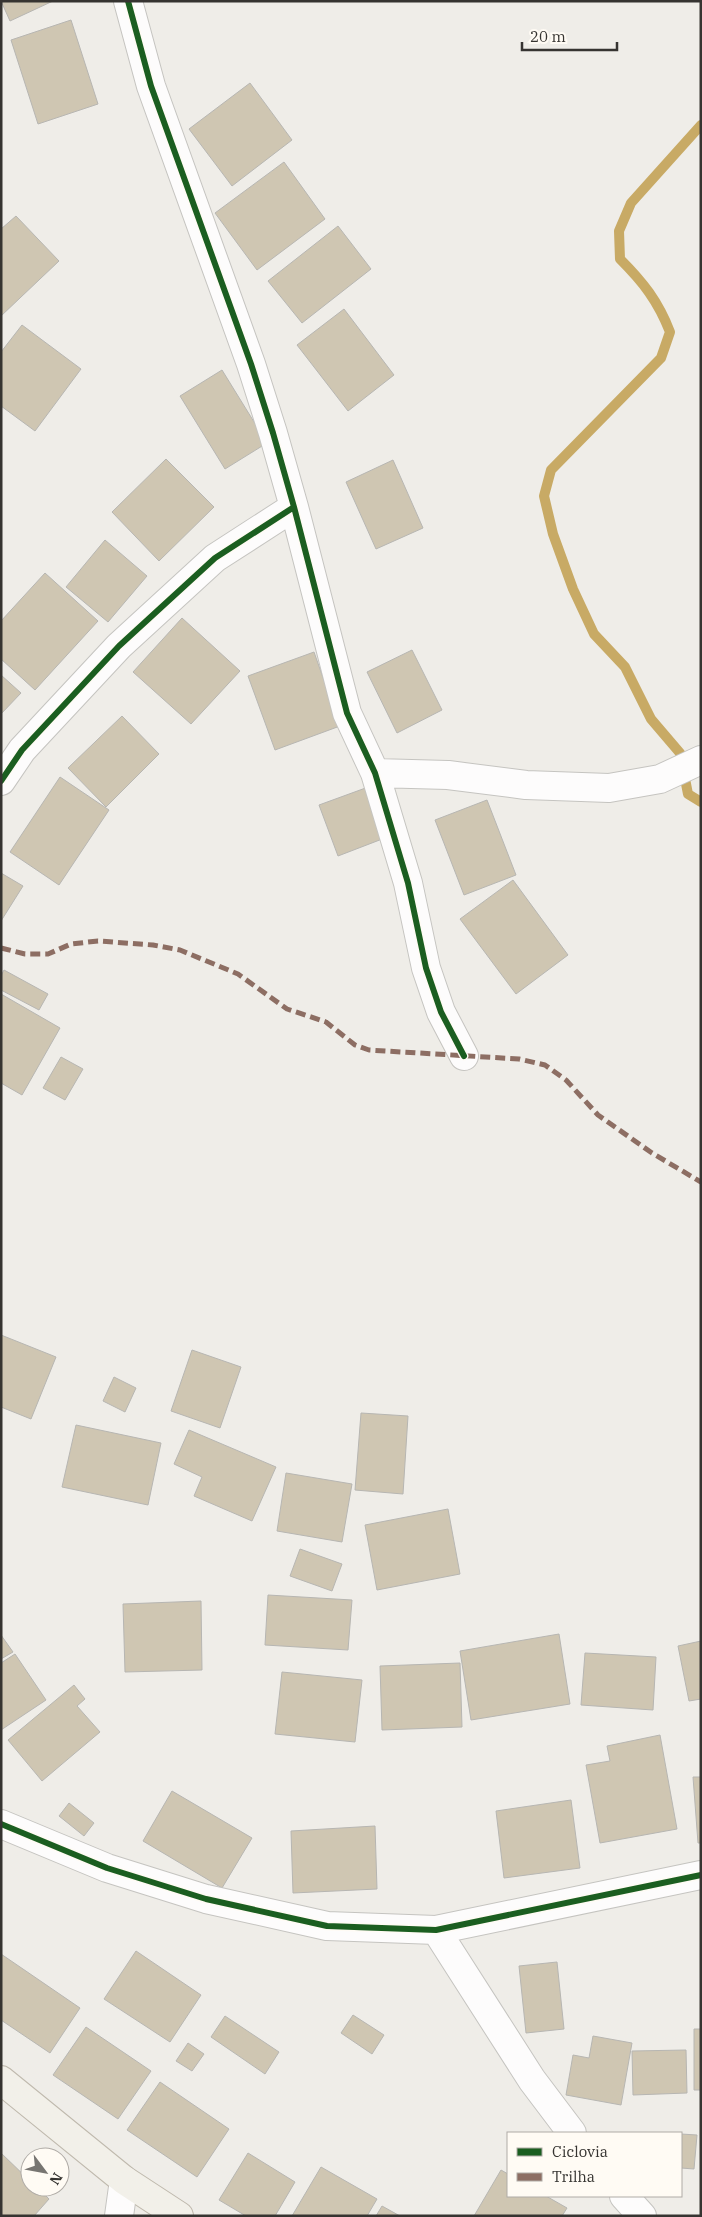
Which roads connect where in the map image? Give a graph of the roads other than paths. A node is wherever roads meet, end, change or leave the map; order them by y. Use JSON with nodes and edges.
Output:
{"nodes":[{"id":1,"x":128,"y":1,"type":"edge"},
{"id":2,"x":294,"y":506,"type":"junction"},
{"id":3,"x":701,"y":760,"type":"edge"},
{"id":4,"x":375,"y":773,"type":"junction"},
{"id":5,"x":1,"y":781,"type":"edge"},
{"id":6,"x":464,"y":1056,"type":"dead end"},
{"id":7,"x":1,"y":1824,"type":"edge"},
{"id":8,"x":701,"y":1875,"type":"edge"},
{"id":9,"x":436,"y":1930,"type":"junction"},
{"id":10,"x":1,"y":2080,"type":"edge"},
{"id":11,"x":571,"y":2132,"type":"edge"},
{"id":12,"x":124,"y":2180,"type":"junction"},
{"id":13,"x":625,"y":2197,"type":"edge"},
{"id":14,"x":119,"y":2216,"type":"edge"},
{"id":15,"x":179,"y":2216,"type":"edge"},
{"id":16,"x":642,"y":2216,"type":"edge"}],
"edges":[{"from":1,"to":2,"type":"street"},
{"from":2,"to":4,"type":"street"},
{"from":2,"to":5,"type":"street"},
{"from":3,"to":4,"type":"street"},
{"from":4,"to":6,"type":"street"},
{"from":7,"to":9,"type":"street"},
{"from":8,"to":9,"type":"street"},
{"from":9,"to":11,"type":"street"},
{"from":10,"to":12,"type":"main road"},
{"from":12,"to":14,"type":"street"},
{"from":12,"to":15,"type":"main road"},
{"from":13,"to":16,"type":"street"}]}
